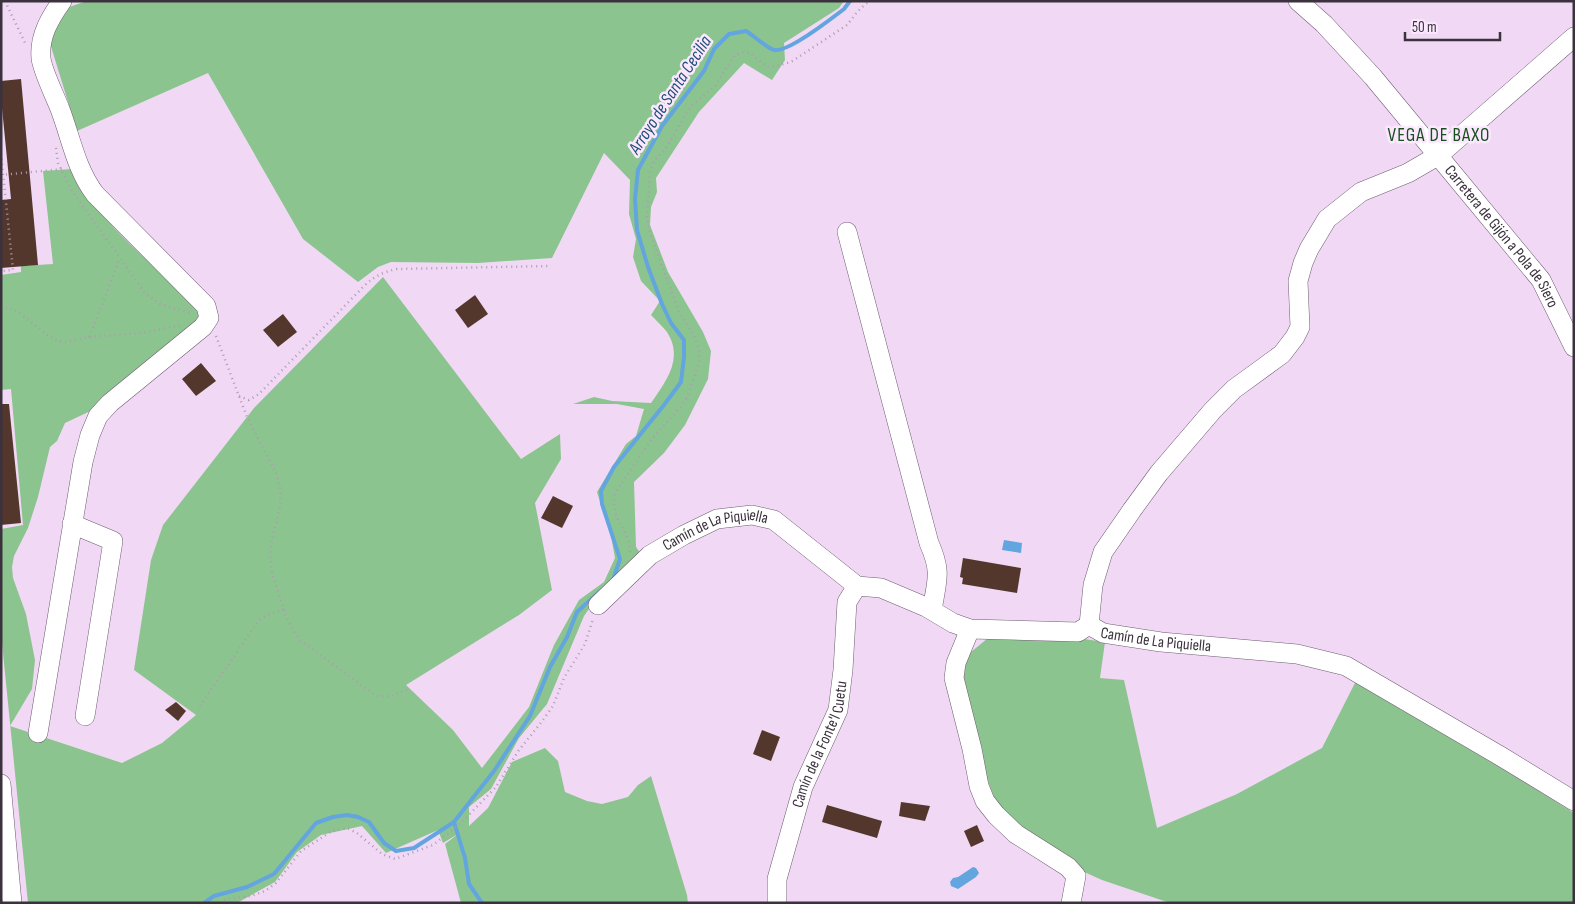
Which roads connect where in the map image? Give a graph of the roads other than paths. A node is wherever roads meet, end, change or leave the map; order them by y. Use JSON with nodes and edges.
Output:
{"nodes":[{"id":1,"x":62,"y":1,"type":"edge"},
{"id":2,"x":1298,"y":1,"type":"edge"},
{"id":3,"x":1574,"y":37,"type":"edge"},
{"id":4,"x":1439,"y":155,"type":"junction"},
{"id":5,"x":847,"y":232,"type":"dead end"},
{"id":6,"x":1574,"y":346,"type":"edge"},
{"id":7,"x":72,"y":524,"type":"junction"},
{"id":8,"x":857,"y":586,"type":"junction"},
{"id":9,"x":598,"y":605,"type":"road end"},
{"id":10,"x":932,"y":610,"type":"junction"},
{"id":11,"x":1089,"y":626,"type":"junction"},
{"id":12,"x":970,"y":629,"type":"junction"},
{"id":13,"x":85,"y":716,"type":"dead end"},
{"id":14,"x":38,"y":733,"type":"dead end"},
{"id":15,"x":1,"y":784,"type":"edge"},
{"id":16,"x":1574,"y":801,"type":"edge"},
{"id":17,"x":12,"y":903,"type":"edge"},
{"id":18,"x":777,"y":903,"type":"edge"},
{"id":19,"x":1071,"y":903,"type":"edge"}],
"edges":[{"from":1,"to":7,"type":"street"},
{"from":2,"to":4,"type":"street","name":"Carretera de Gijón a Pola de Siero"},
{"from":3,"to":4,"type":"street"},
{"from":4,"to":6,"type":"street","name":"Carretera de Gijón a Pola de Siero"},
{"from":4,"to":11,"type":"street"},
{"from":5,"to":10,"type":"street"},
{"from":7,"to":13,"type":"street"},
{"from":7,"to":14,"type":"street"},
{"from":8,"to":9,"type":"street","name":"Camín de La Piquiella"},
{"from":8,"to":10,"type":"street","name":"Camín de La Piquiella"},
{"from":8,"to":18,"type":"street","name":"Camín de la Fonte'l Cuetu"},
{"from":10,"to":12,"type":"street","name":"Camín de La Piquiella"},
{"from":11,"to":12,"type":"street","name":"Camín de La Piquiella"},
{"from":11,"to":16,"type":"street","name":"Camín de La Piquiella"},
{"from":12,"to":19,"type":"street"},
{"from":15,"to":17,"type":"street"}]}
